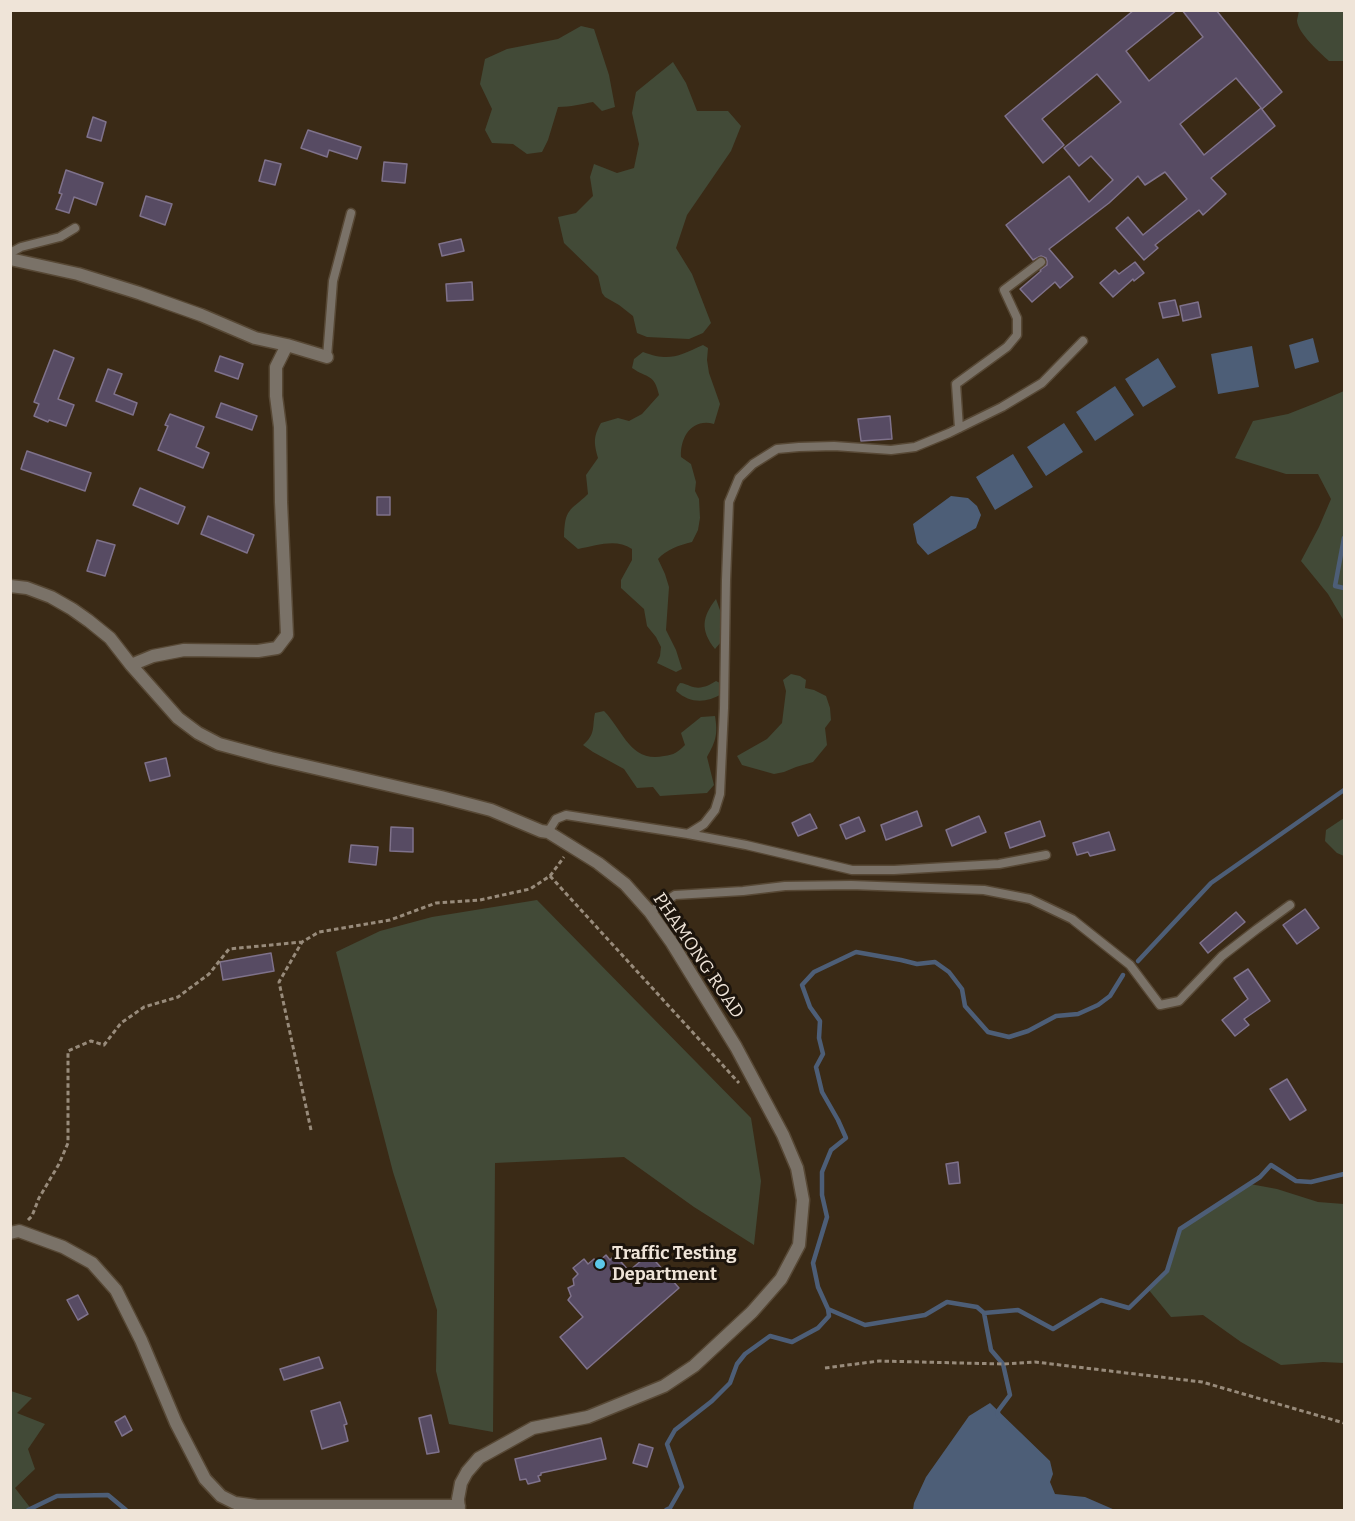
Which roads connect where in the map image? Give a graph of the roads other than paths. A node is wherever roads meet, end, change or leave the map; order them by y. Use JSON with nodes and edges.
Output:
{"nodes":[{"id":1,"x":351,"y":213,"type":"dead end"},
{"id":2,"x":75,"y":228,"type":"dead end"},
{"id":3,"x":10,"y":253,"type":"edge"},
{"id":4,"x":10,"y":259,"type":"edge"},
{"id":5,"x":1041,"y":262,"type":"dead end"},
{"id":6,"x":1083,"y":341,"type":"dead end"},
{"id":7,"x":286,"y":345,"type":"junction"},
{"id":8,"x":327,"y":357,"type":"joint"},
{"id":9,"x":959,"y":428,"type":"junction"},
{"id":10,"x":10,"y":586,"type":"edge"},
{"id":11,"x":131,"y":665,"type":"junction"},
{"id":12,"x":548,"y":832,"type":"junction"},
{"id":13,"x":688,"y":834,"type":"junction"},
{"id":14,"x":1046,"y":855,"type":"dead end"},
{"id":15,"x":1290,"y":905,"type":"dead end"},
{"id":16,"x":650,"y":912,"type":"junction"},
{"id":17,"x":15,"y":1232,"type":"edge"},
{"id":18,"x":459,"y":1508,"type":"edge"}],
"edges":[{"from":1,"to":8,"type":"lane"},
{"from":2,"to":3,"type":"lane"},
{"from":4,"to":7,"type":"street"},
{"from":5,"to":9,"type":"lane"},
{"from":6,"to":9,"type":"lane"},
{"from":7,"to":8,"type":"street"},
{"from":7,"to":11,"type":"street"},
{"from":9,"to":13,"type":"lane"},
{"from":10,"to":11,"type":"street","name":"PHAMONG ROAD"},
{"from":11,"to":12,"type":"street","name":"PHAMONG ROAD"},
{"from":12,"to":13,"type":"lane"},
{"from":12,"to":16,"type":"street","name":"PHAMONG ROAD"},
{"from":13,"to":14,"type":"lane"},
{"from":15,"to":16,"type":"lane"},
{"from":16,"to":18,"type":"street","name":"PHAMONG ROAD"},
{"from":17,"to":18,"type":"street"}]}
